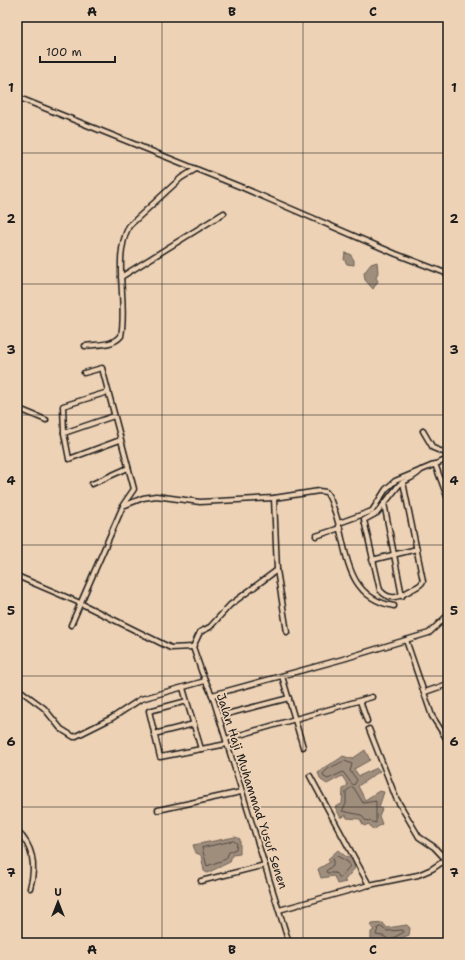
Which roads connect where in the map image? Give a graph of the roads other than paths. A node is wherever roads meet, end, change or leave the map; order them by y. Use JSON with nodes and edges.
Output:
{"nodes":[{"id":1,"x":17,"y":96,"type":"edge"},
{"id":2,"x":196,"y":169,"type":"junction"},
{"id":3,"x":224,"y":213,"type":"dead end"},
{"id":4,"x":448,"y":274,"type":"edge"},
{"id":5,"x":121,"y":277,"type":"junction"},
{"id":6,"x":85,"y":346,"type":"dead end"},
{"id":7,"x":84,"y":373,"type":"dead end"},
{"id":8,"x":108,"y":392,"type":"junction"},
{"id":9,"x":17,"y":408,"type":"edge"},
{"id":10,"x":114,"y":416,"type":"junction"},
{"id":11,"x":46,"y":420,"type":"dead end"},
{"id":12,"x":423,"y":431,"type":"dead end"},
{"id":13,"x":64,"y":433,"type":"junction"},
{"id":14,"x":120,"y":440,"type":"junction"},
{"id":15,"x":448,"y":454,"type":"edge"},
{"id":16,"x":448,"y":460,"type":"edge"},
{"id":17,"x":435,"y":464,"type":"junction"},
{"id":18,"x":128,"y":468,"type":"junction"},
{"id":19,"x":421,"y":470,"type":"junction"},
{"id":20,"x":403,"y":482,"type":"junction"},
{"id":21,"x":92,"y":484,"type":"dead end"},
{"id":22,"x":274,"y":498,"type":"junction"},
{"id":23,"x":448,"y":499,"type":"edge"},
{"id":24,"x":384,"y":503,"type":"junction"},
{"id":25,"x":123,"y":506,"type":"junction"},
{"id":26,"x":340,"y":526,"type":"junction"},
{"id":27,"x":316,"y":536,"type":"dead end"},
{"id":28,"x":417,"y":549,"type":"junction"},
{"id":29,"x":395,"y":554,"type":"junction"},
{"id":30,"x":372,"y":560,"type":"junction"},
{"id":31,"x":277,"y":570,"type":"junction"},
{"id":32,"x":17,"y":576,"type":"edge"},
{"id":33,"x":402,"y":596,"type":"junction"},
{"id":34,"x":80,"y":603,"type":"junction"},
{"id":35,"x":394,"y":606,"type":"dead end"},
{"id":36,"x":448,"y":615,"type":"edge"},
{"id":37,"x":71,"y":625,"type":"dead end"},
{"id":38,"x":287,"y":632,"type":"dead end"},
{"id":39,"x":406,"y":640,"type":"junction"},
{"id":40,"x":193,"y":647,"type":"junction"},
{"id":41,"x":282,"y":676,"type":"junction"},
{"id":42,"x":205,"y":681,"type":"junction"},
{"id":43,"x":448,"y":683,"type":"edge"},
{"id":44,"x":17,"y":688,"type":"edge"},
{"id":45,"x":183,"y":688,"type":"junction"},
{"id":46,"x":425,"y":692,"type":"junction"},
{"id":47,"x":212,"y":695,"type":"junction"},
{"id":48,"x":372,"y":697,"type":"dead end"},
{"id":49,"x":289,"y":698,"type":"junction"},
{"id":50,"x":187,"y":701,"type":"junction"},
{"id":51,"x":360,"y":701,"type":"junction"},
{"id":52,"x":218,"y":716,"type":"junction"},
{"id":53,"x":295,"y":719,"type":"junction"},
{"id":54,"x":367,"y":721,"type":"dead end"},
{"id":55,"x":194,"y":724,"type":"junction"},
{"id":56,"x":369,"y":729,"type":"dead end"},
{"id":57,"x":154,"y":734,"type":"junction"},
{"id":58,"x":226,"y":739,"type":"junction"},
{"id":59,"x":448,"y":741,"type":"edge"},
{"id":60,"x":227,"y":744,"type":"junction"},
{"id":61,"x":303,"y":747,"type":"dead end"},
{"id":62,"x":201,"y":749,"type":"junction"},
{"id":63,"x":310,"y":776,"type":"dead end"},
{"id":64,"x":242,"y":792,"type":"junction"},
{"id":65,"x":158,"y":810,"type":"dead end"},
{"id":66,"x":17,"y":831,"type":"edge"},
{"id":67,"x":447,"y":860,"type":"edge"},
{"id":68,"x":265,"y":865,"type":"junction"},
{"id":69,"x":201,"y":881,"type":"dead end"},
{"id":70,"x":369,"y":885,"type":"junction"},
{"id":71,"x":30,"y":888,"type":"dead end"},
{"id":72,"x":279,"y":910,"type":"junction"},
{"id":73,"x":289,"y":943,"type":"edge"}],
"edges":[{"from":1,"to":2,"type":"street"},
{"from":2,"to":4,"type":"street"},
{"from":2,"to":5,"type":"street"},
{"from":3,"to":5,"type":"street"},
{"from":5,"to":6,"type":"street"},
{"from":7,"to":8,"type":"street"},
{"from":8,"to":10,"type":"street"},
{"from":8,"to":13,"type":"street"},
{"from":9,"to":11,"type":"street"},
{"from":10,"to":13,"type":"street"},
{"from":10,"to":14,"type":"street"},
{"from":12,"to":15,"type":"street"},
{"from":13,"to":14,"type":"street"},
{"from":14,"to":18,"type":"street"},
{"from":16,"to":17,"type":"street"},
{"from":17,"to":19,"type":"street"},
{"from":17,"to":23,"type":"street"},
{"from":18,"to":21,"type":"street"},
{"from":18,"to":25,"type":"street"},
{"from":19,"to":20,"type":"street"},
{"from":19,"to":26,"type":"street"},
{"from":20,"to":24,"type":"street"},
{"from":20,"to":28,"type":"street"},
{"from":22,"to":25,"type":"street"},
{"from":22,"to":26,"type":"street"},
{"from":22,"to":31,"type":"street"},
{"from":24,"to":29,"type":"street"},
{"from":24,"to":30,"type":"street"},
{"from":25,"to":34,"type":"street"},
{"from":26,"to":27,"type":"street"},
{"from":26,"to":35,"type":"street"},
{"from":28,"to":29,"type":"street"},
{"from":28,"to":33,"type":"street"},
{"from":29,"to":30,"type":"street"},
{"from":29,"to":33,"type":"street"},
{"from":30,"to":33,"type":"street"},
{"from":31,"to":38,"type":"street"},
{"from":31,"to":40,"type":"street"},
{"from":32,"to":34,"type":"street"},
{"from":34,"to":37,"type":"street"},
{"from":34,"to":40,"type":"street"},
{"from":36,"to":39,"type":"street"},
{"from":39,"to":41,"type":"street"},
{"from":39,"to":46,"type":"street"},
{"from":40,"to":42,"type":"street","name":"Jalan Haji Muhammad Yusuf Senen"},
{"from":41,"to":47,"type":"street"},
{"from":41,"to":49,"type":"street"},
{"from":42,"to":45,"type":"street"},
{"from":42,"to":47,"type":"street","name":"Jalan Haji Muhammad Yusuf Senen"},
{"from":43,"to":46,"type":"street"},
{"from":44,"to":45,"type":"street"},
{"from":45,"to":50,"type":"street"},
{"from":46,"to":59,"type":"street"},
{"from":47,"to":52,"type":"street","name":"Jalan Haji Muhammad Yusuf Senen"},
{"from":48,"to":51,"type":"street"},
{"from":49,"to":52,"type":"street"},
{"from":49,"to":53,"type":"street"},
{"from":50,"to":55,"type":"street"},
{"from":50,"to":57,"type":"street"},
{"from":51,"to":53,"type":"street"},
{"from":51,"to":54,"type":"street"},
{"from":52,"to":58,"type":"street","name":"Jalan Haji Muhammad Yusuf Senen"},
{"from":53,"to":58,"type":"street"},
{"from":53,"to":61,"type":"street"},
{"from":55,"to":57,"type":"street"},
{"from":55,"to":62,"type":"street"},
{"from":56,"to":67,"type":"street"},
{"from":57,"to":62,"type":"street"},
{"from":58,"to":60,"type":"street","name":"Jalan Haji Muhammad Yusuf Senen"},
{"from":60,"to":62,"type":"street"},
{"from":60,"to":64,"type":"street","name":"Jalan Haji Muhammad Yusuf Senen"},
{"from":63,"to":70,"type":"street"},
{"from":64,"to":65,"type":"street"},
{"from":64,"to":68,"type":"street","name":"Jalan Haji Muhammad Yusuf Senen"},
{"from":66,"to":71,"type":"street"},
{"from":67,"to":70,"type":"street"},
{"from":68,"to":69,"type":"street"},
{"from":68,"to":72,"type":"street","name":"Jalan Haji Muhammad Yusuf Senen"},
{"from":70,"to":72,"type":"street"},
{"from":72,"to":73,"type":"street","name":"Jalan Haji Muhammad Yusuf Senen"}]}
